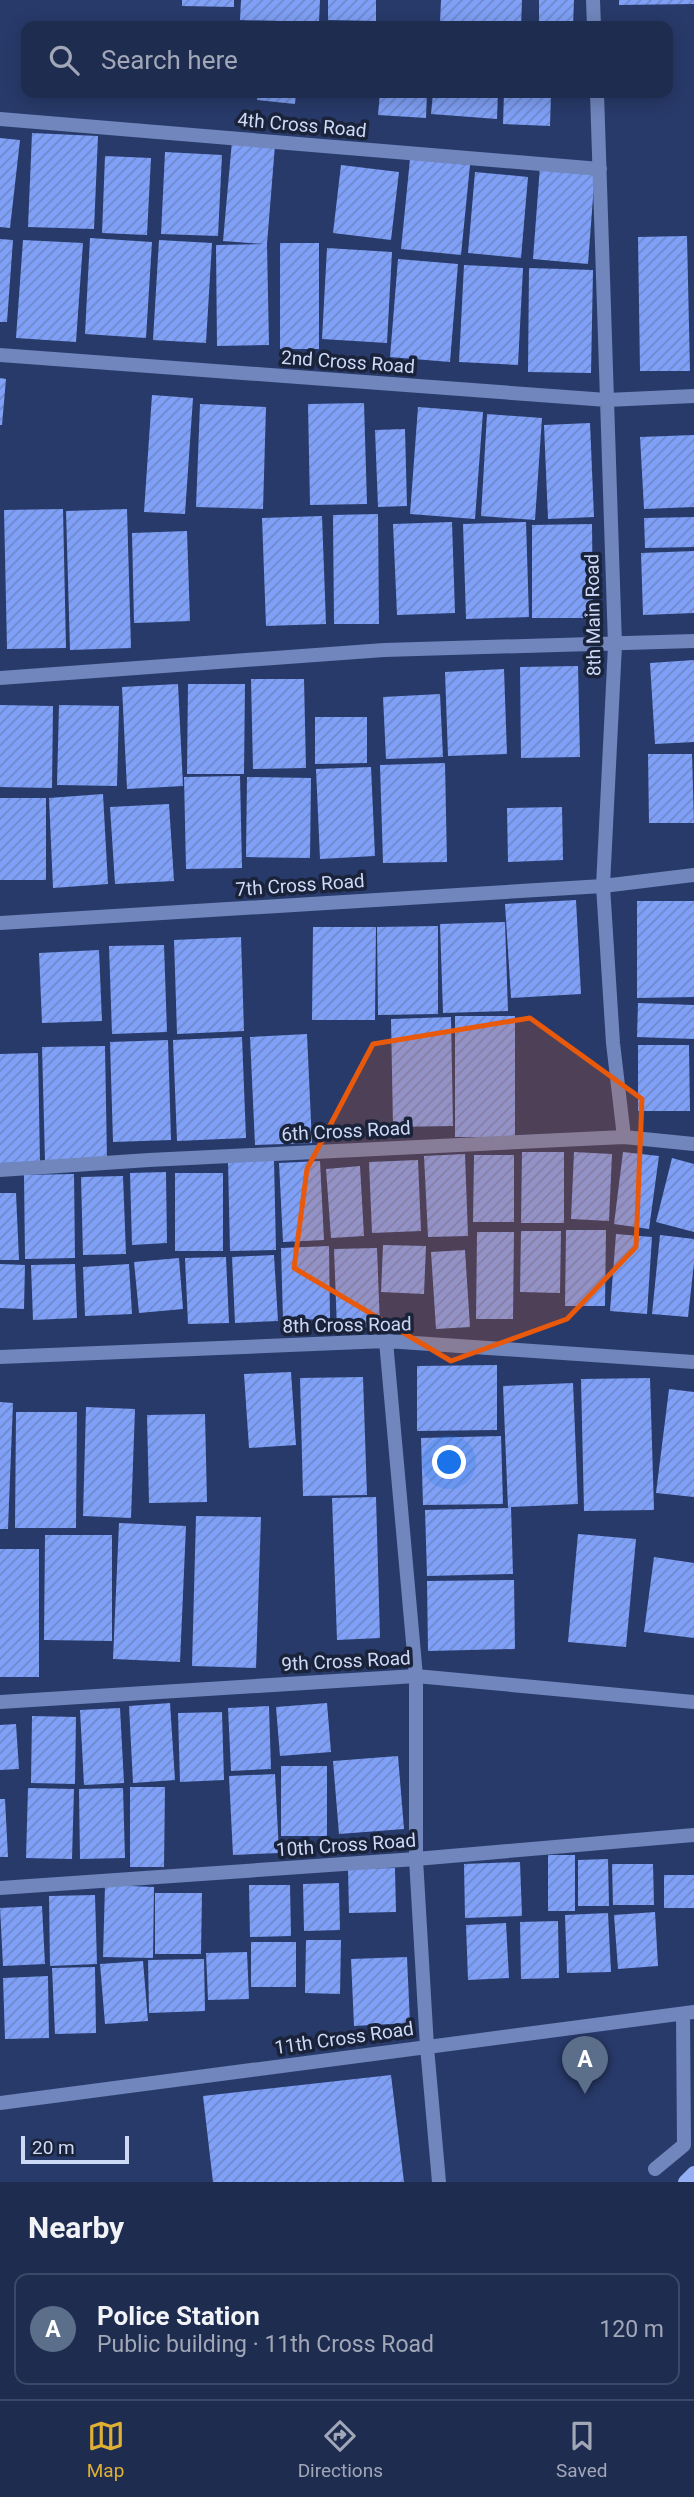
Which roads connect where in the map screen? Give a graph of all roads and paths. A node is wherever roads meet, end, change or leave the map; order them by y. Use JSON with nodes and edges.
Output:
{"nodes":[{"id":1,"x":593,"y":0,"type":"edge"},
{"id":2,"x":594,"y":21,"type":"edge"},
{"id":3,"x":597,"y":98,"type":"edge"},
{"id":4,"x":0,"y":119,"type":"edge"},
{"id":5,"x":600,"y":169,"type":"junction"},
{"id":6,"x":0,"y":355,"type":"edge"},
{"id":7,"x":694,"y":396,"type":"edge"},
{"id":8,"x":607,"y":400,"type":"junction"},
{"id":9,"x":694,"y":641,"type":"edge"},
{"id":10,"x":615,"y":645,"type":"junction"},
{"id":11,"x":0,"y":678,"type":"edge"},
{"id":12,"x":694,"y":876,"type":"edge"},
{"id":13,"x":603,"y":886,"type":"junction"},
{"id":14,"x":0,"y":923,"type":"edge"},
{"id":15,"x":624,"y":1137,"type":"junction"},
{"id":16,"x":694,"y":1144,"type":"edge"},
{"id":17,"x":0,"y":1170,"type":"edge"},
{"id":18,"x":386,"y":1341,"type":"junction"},
{"id":19,"x":0,"y":1357,"type":"edge"},
{"id":20,"x":694,"y":1362,"type":"edge"},
{"id":21,"x":415,"y":1676,"type":"junction"},
{"id":22,"x":0,"y":1702,"type":"edge"},
{"id":23,"x":694,"y":1702,"type":"edge"},
{"id":24,"x":694,"y":1835,"type":"edge"},
{"id":25,"x":415,"y":1859,"type":"junction"},
{"id":26,"x":0,"y":1888,"type":"edge"},
{"id":27,"x":689,"y":2013,"type":"edge"},
{"id":28,"x":427,"y":2047,"type":"junction"},
{"id":29,"x":0,"y":2103,"type":"edge"},
{"id":30,"x":655,"y":2169,"type":"dead end"},
{"id":31,"x":694,"y":2173,"type":"edge"},
{"id":32,"x":439,"y":2182,"type":"edge"},
{"id":33,"x":685,"y":2182,"type":"edge"}],
"edges":[{"from":1,"to":2,"type":"street"},
{"from":3,"to":5,"type":"street","name":"8th Main Road"},
{"from":4,"to":5,"type":"street","name":"4th Cross Road"},
{"from":5,"to":8,"type":"street","name":"8th Main Road"},
{"from":6,"to":8,"type":"street","name":"2nd Cross Road"},
{"from":7,"to":8,"type":"street","name":"2nd Cross Road"},
{"from":8,"to":10,"type":"street","name":"8th Main Road"},
{"from":9,"to":10,"type":"street"},
{"from":10,"to":11,"type":"street"},
{"from":10,"to":13,"type":"street","name":"8th Main Road"},
{"from":12,"to":13,"type":"street"},
{"from":13,"to":14,"type":"street","name":"7th Cross Road"},
{"from":13,"to":15,"type":"street","name":"8th Main Road"},
{"from":15,"to":16,"type":"street","name":"6th Cross Road"},
{"from":15,"to":17,"type":"street","name":"6th Cross Road"},
{"from":18,"to":19,"type":"street","name":"8th Cross Road"},
{"from":18,"to":20,"type":"street","name":"8th Cross Road"},
{"from":18,"to":21,"type":"street"},
{"from":21,"to":22,"type":"street","name":"9th Cross Road"},
{"from":21,"to":23,"type":"street","name":"9th Cross Road"},
{"from":21,"to":25,"type":"street"},
{"from":24,"to":25,"type":"street","name":"10th Cross Road"},
{"from":25,"to":26,"type":"street","name":"10th Cross Road"},
{"from":25,"to":28,"type":"street"},
{"from":27,"to":28,"type":"street","name":"11th Cross Road"},
{"from":27,"to":30,"type":"street"},
{"from":28,"to":29,"type":"street","name":"11th Cross Road"},
{"from":28,"to":32,"type":"street"},
{"from":31,"to":33,"type":"main road"}]}
